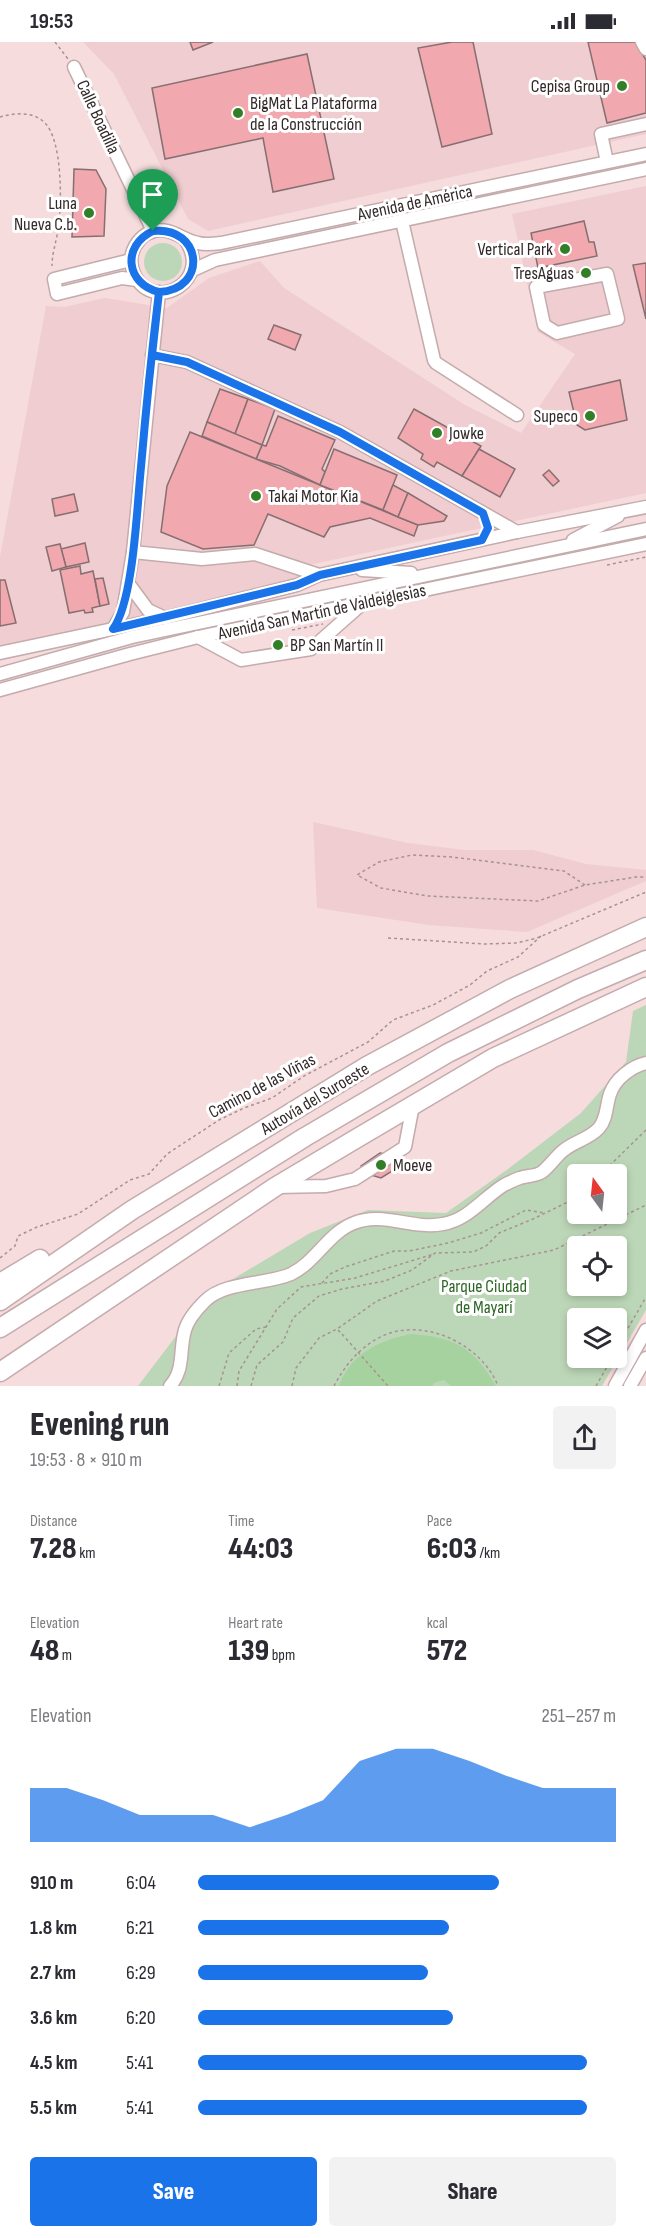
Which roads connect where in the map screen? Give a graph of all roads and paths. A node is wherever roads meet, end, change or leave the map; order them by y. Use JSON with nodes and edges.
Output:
{"nodes":[{"id":1,"x":55,"y":42,"type":"edge"},
{"id":2,"x":642,"y":42,"type":"edge"},
{"id":3,"x":646,"y":49,"type":"edge"},
{"id":4,"x":74,"y":67,"type":"joint"},
{"id":5,"x":0,"y":117,"type":"edge"},
{"id":6,"x":646,"y":123,"type":"edge"},
{"id":7,"x":646,"y":154,"type":"edge"},
{"id":8,"x":607,"y":162,"type":"junction"},
{"id":9,"x":646,"y":169,"type":"edge"},
{"id":10,"x":402,"y":220,"type":"junction"},
{"id":11,"x":153,"y":231,"type":"junction"},
{"id":12,"x":184,"y":238,"type":"junction"},
{"id":13,"x":131,"y":260,"type":"junction"},
{"id":14,"x":193,"y":270,"type":"junction"},
{"id":15,"x":54,"y":279,"type":"junction"},
{"id":16,"x":137,"y":280,"type":"junction"},
{"id":17,"x":159,"y":292,"type":"junction"},
{"id":18,"x":618,"y":319,"type":"joint"},
{"id":19,"x":152,"y":355,"type":"junction"},
{"id":20,"x":517,"y":415,"type":"dead end"},
{"id":21,"x":646,"y":507,"type":"edge"},
{"id":22,"x":628,"y":510,"type":"junction"},
{"id":23,"x":483,"y":513,"type":"junction"},
{"id":24,"x":646,"y":529,"type":"edge"},
{"id":25,"x":517,"y":532,"type":"junction"},
{"id":26,"x":482,"y":540,"type":"junction"},
{"id":27,"x":646,"y":544,"type":"edge"},
{"id":28,"x":558,"y":548,"type":"junction"},
{"id":29,"x":133,"y":552,"type":"junction"},
{"id":30,"x":347,"y":569,"type":"junction"},
{"id":31,"x":427,"y":574,"type":"junction"},
{"id":32,"x":320,"y":575,"type":"junction"},
{"id":33,"x":128,"y":583,"type":"junction"},
{"id":34,"x":362,"y":603,"type":"junction"},
{"id":35,"x":165,"y":618,"type":"junction"},
{"id":36,"x":113,"y":629,"type":"junction"},
{"id":37,"x":198,"y":638,"type":"junction"},
{"id":38,"x":0,"y":653,"type":"edge"},
{"id":39,"x":0,"y":674,"type":"edge"},
{"id":40,"x":0,"y":690,"type":"edge"},
{"id":41,"x":646,"y":877,"type":"edge"},
{"id":42,"x":585,"y":885,"type":"junction"},
{"id":43,"x":646,"y":892,"type":"edge"},
{"id":44,"x":646,"y":927,"type":"edge"},
{"id":45,"x":541,"y":936,"type":"junction"},
{"id":46,"x":388,"y":938,"type":"dead end"},
{"id":47,"x":646,"y":960,"type":"edge"},
{"id":48,"x":646,"y":987,"type":"edge"},
{"id":49,"x":646,"y":1063,"type":"edge"},
{"id":50,"x":413,"y":1105,"type":"junction"},
{"id":51,"x":646,"y":1130,"type":"edge"},
{"id":52,"x":611,"y":1164,"type":"edge"},
{"id":53,"x":275,"y":1187,"type":"junction"},
{"id":54,"x":567,"y":1202,"type":"edge"},
{"id":55,"x":646,"y":1205,"type":"edge"},
{"id":56,"x":545,"y":1213,"type":"junction"},
{"id":57,"x":94,"y":1235,"type":"junction"},
{"id":58,"x":435,"y":1253,"type":"junction"},
{"id":59,"x":0,"y":1258,"type":"edge"},
{"id":60,"x":99,"y":1265,"type":"junction"},
{"id":61,"x":0,"y":1283,"type":"edge"},
{"id":62,"x":322,"y":1283,"type":"junction"},
{"id":63,"x":646,"y":1297,"type":"edge"},
{"id":64,"x":0,"y":1300,"type":"edge"},
{"id":65,"x":267,"y":1327,"type":"junction"},
{"id":66,"x":0,"y":1328,"type":"edge"},
{"id":67,"x":337,"y":1329,"type":"junction"},
{"id":68,"x":627,"y":1330,"type":"edge"},
{"id":69,"x":646,"y":1330,"type":"edge"},
{"id":70,"x":0,"y":1342,"type":"edge"},
{"id":71,"x":646,"y":1358,"type":"edge"},
{"id":72,"x":606,"y":1368,"type":"edge"},
{"id":73,"x":0,"y":1372,"type":"edge"},
{"id":74,"x":170,"y":1386,"type":"edge"},
{"id":75,"x":219,"y":1386,"type":"edge"},
{"id":76,"x":237,"y":1386,"type":"edge"},
{"id":77,"x":251,"y":1386,"type":"edge"},
{"id":78,"x":292,"y":1386,"type":"edge"},
{"id":79,"x":333,"y":1386,"type":"edge"},
{"id":80,"x":388,"y":1386,"type":"edge"},
{"id":81,"x":498,"y":1386,"type":"edge"},
{"id":82,"x":596,"y":1386,"type":"edge"},
{"id":83,"x":615,"y":1386,"type":"edge"},
{"id":84,"x":630,"y":1386,"type":"edge"}],
"edges":[{"from":1,"to":4,"type":"path"},
{"from":2,"to":3,"type":"street"},
{"from":4,"to":11,"type":"street","name":"Calle Boadilla"},
{"from":5,"to":15,"type":"path"},
{"from":6,"to":8,"type":"street"},
{"from":7,"to":8,"type":"street","name":"Avenida de América"},
{"from":8,"to":12,"type":"street","name":"Avenida de América"},
{"from":9,"to":10,"type":"street","name":"Avenida de América"},
{"from":10,"to":14,"type":"street","name":"Avenida de América"},
{"from":10,"to":20,"type":"street"},
{"from":11,"to":12,"type":"street"},
{"from":11,"to":13,"type":"street"},
{"from":12,"to":14,"type":"street"},
{"from":13,"to":15,"type":"street"},
{"from":13,"to":16,"type":"street"},
{"from":14,"to":17,"type":"street"},
{"from":15,"to":16,"type":"street"},
{"from":16,"to":17,"type":"street"},
{"from":17,"to":19,"type":"street"},
{"from":18,"to":18,"type":"street"},
{"from":19,"to":23,"type":"street"},
{"from":19,"to":29,"type":"street"},
{"from":21,"to":22,"type":"street"},
{"from":22,"to":25,"type":"street"},
{"from":22,"to":28,"type":"street"},
{"from":23,"to":25,"type":"street"},
{"from":23,"to":26,"type":"street"},
{"from":24,"to":28,"type":"street","name":"Avenida San Martín de Valdeiglesias"},
{"from":25,"to":26,"type":"street"},
{"from":26,"to":30,"type":"street"},
{"from":27,"to":34,"type":"street","name":"Avenida San Martín de Valdeiglesias"},
{"from":28,"to":31,"type":"street","name":"Avenida San Martín de Valdeiglesias"},
{"from":29,"to":32,"type":"street"},
{"from":29,"to":33,"type":"street"},
{"from":30,"to":31,"type":"street"},
{"from":30,"to":32,"type":"street"},
{"from":31,"to":39,"type":"street","name":"Avenida San Martín de Valdeiglesias"},
{"from":32,"to":35,"type":"street"},
{"from":33,"to":35,"type":"street"},
{"from":33,"to":36,"type":"street"},
{"from":34,"to":37,"type":"street","name":"Avenida San Martín de Valdeiglesias"},
{"from":34,"to":37,"type":"street"},
{"from":35,"to":36,"type":"street"},
{"from":36,"to":38,"type":"street"},
{"from":37,"to":40,"type":"street","name":"Avenida San Martín de Valdeiglesias"},
{"from":41,"to":42,"type":"path"},
{"from":42,"to":42,"type":"path"},
{"from":43,"to":45,"type":"path"},
{"from":44,"to":57,"type":"highway","name":"Autovía del Suroeste"},
{"from":45,"to":46,"type":"path"},
{"from":45,"to":59,"type":"path","name":"Camino de las Viñas"},
{"from":47,"to":60,"type":"highway","name":"Autovía del Suroeste"},
{"from":48,"to":50,"type":"highway"},
{"from":49,"to":74,"type":"street"},
{"from":50,"to":53,"type":"highway"},
{"from":50,"to":53,"type":"street"},
{"from":51,"to":52,"type":"path"},
{"from":53,"to":73,"type":"highway"},
{"from":54,"to":56,"type":"path"},
{"from":55,"to":67,"type":"path"},
{"from":56,"to":58,"type":"path"},
{"from":56,"to":62,"type":"path"},
{"from":57,"to":61,"type":"highway"},
{"from":57,"to":64,"type":"highway","name":"Autovía del Suroeste"},
{"from":58,"to":62,"type":"path"},
{"from":58,"to":77,"type":"path"},
{"from":60,"to":66,"type":"highway","name":"Autovía del Suroeste"},
{"from":60,"to":70,"type":"highway"},
{"from":62,"to":65,"type":"path"},
{"from":63,"to":68,"type":"path"},
{"from":65,"to":75,"type":"path"},
{"from":65,"to":76,"type":"path"},
{"from":67,"to":78,"type":"path"},
{"from":67,"to":80,"type":"path","bridge":true},
{"from":69,"to":83,"type":"street"},
{"from":71,"to":84,"type":"street"},
{"from":72,"to":82,"type":"path"},
{"from":79,"to":81,"type":"path"}]}
